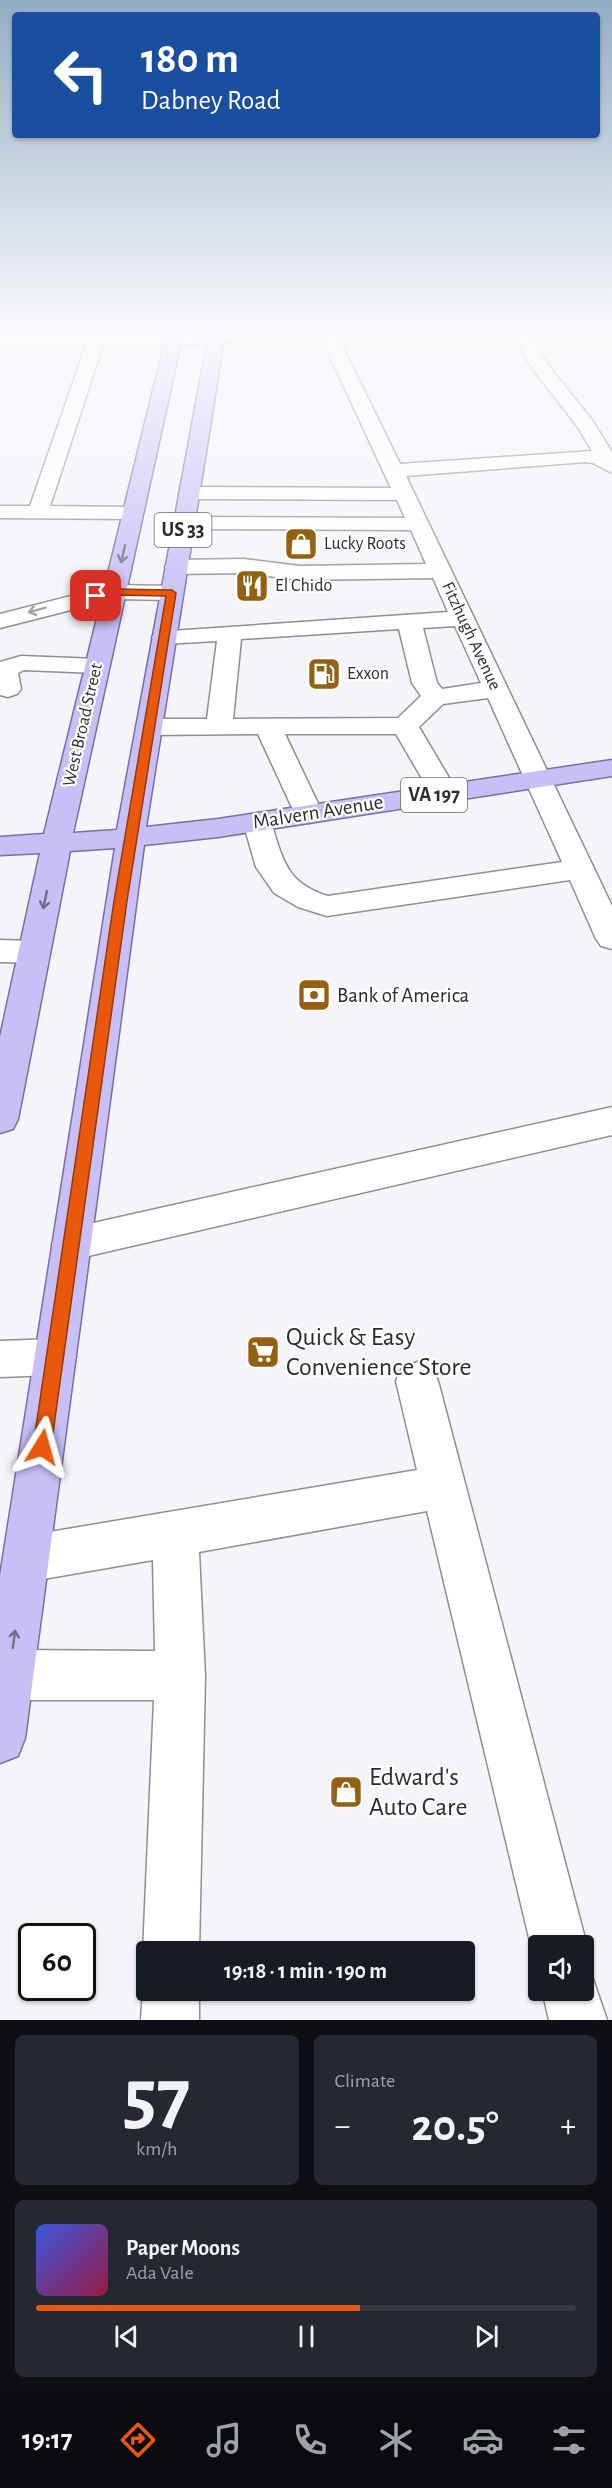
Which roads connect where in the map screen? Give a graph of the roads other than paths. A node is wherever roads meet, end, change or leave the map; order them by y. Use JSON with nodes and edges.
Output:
{"nodes":[{"id":1,"x":64,"y":427,"type":"edge"},
{"id":2,"x":153,"y":427,"type":"edge"},
{"id":3,"x":200,"y":427,"type":"edge"},
{"id":4,"x":372,"y":427,"type":"edge"},
{"id":5,"x":587,"y":427,"type":"edge"},
{"id":6,"x":611,"y":465,"type":"edge"},
{"id":7,"x":393,"y":471,"type":"junction"},
{"id":8,"x":189,"y":493,"type":"junction"},
{"id":9,"x":404,"y":494,"type":"junction"},
{"id":10,"x":0,"y":512,"type":"edge"},
{"id":11,"x":32,"y":512,"type":"junction"},
{"id":12,"x":133,"y":513,"type":"junction"},
{"id":13,"x":184,"y":523,"type":"junction"},
{"id":14,"x":419,"y":524,"type":"junction"},
{"id":15,"x":176,"y":567,"type":"junction"},
{"id":16,"x":441,"y":572,"type":"junction"},
{"id":17,"x":114,"y":592,"type":"junction"},
{"id":18,"x":172,"y":593,"type":"junction"},
{"id":19,"x":463,"y":618,"type":"junction"},
{"id":20,"x":0,"y":621,"type":"edge"},
{"id":21,"x":409,"y":621,"type":"junction"},
{"id":22,"x":230,"y":633,"type":"junction"},
{"id":23,"x":164,"y":637,"type":"junction"},
{"id":24,"x":34,"y":663,"type":"junction"},
{"id":25,"x":97,"y":666,"type":"junction"},
{"id":26,"x":3,"y":682,"type":"edge"},
{"id":27,"x":496,"y":689,"type":"junction"},
{"id":28,"x":435,"y":697,"type":"junction"},
{"id":29,"x":219,"y":726,"type":"junction"},
{"id":30,"x":405,"y":726,"type":"junction"},
{"id":31,"x":149,"y":727,"type":"junction"},
{"id":32,"x":268,"y":727,"type":"junction"},
{"id":33,"x":612,"y":768,"type":"edge"},
{"id":34,"x":539,"y":779,"type":"junction"},
{"id":35,"x":444,"y":793,"type":"junction"},
{"id":36,"x":309,"y":814,"type":"junction"},
{"id":37,"x":256,"y":822,"type":"junction"},
{"id":38,"x":131,"y":838,"type":"junction"},
{"id":39,"x":58,"y":843,"type":"junction"},
{"id":40,"x":0,"y":846,"type":"edge"},
{"id":41,"x":580,"y":869,"type":"junction"},
{"id":42,"x":612,"y":939,"type":"edge"},
{"id":43,"x":0,"y":951,"type":"edge"},
{"id":44,"x":34,"y":952,"type":"junction"},
{"id":45,"x":8,"y":1040,"type":"edge"},
{"id":46,"x":2,"y":1102,"type":"edge"},
{"id":47,"x":612,"y":1121,"type":"edge"},
{"id":48,"x":71,"y":1244,"type":"junction"},
{"id":49,"x":55,"y":1357,"type":"junction"},
{"id":50,"x":0,"y":1359,"type":"edge"},
{"id":51,"x":417,"y":1381,"type":"dead end"},
{"id":52,"x":444,"y":1487,"type":"junction"},
{"id":53,"x":175,"y":1534,"type":"junction"},
{"id":54,"x":26,"y":1559,"type":"junction"},
{"id":55,"x":9,"y":1675,"type":"junction"},
{"id":56,"x":180,"y":1676,"type":"junction"},
{"id":57,"x":0,"y":1738,"type":"edge"},
{"id":58,"x":556,"y":1935,"type":"edge"},
{"id":59,"x":171,"y":1941,"type":"edge"},
{"id":60,"x":171,"y":2001,"type":"edge"},
{"id":61,"x":573,"y":2001,"type":"edge"},
{"id":62,"x":170,"y":2020,"type":"edge"},
{"id":63,"x":578,"y":2020,"type":"edge"}],
"edges":[{"from":1,"to":11,"type":"street"},
{"from":2,"to":12,"type":"main road","name":"West Broad Street","number":"US 33"},
{"from":3,"to":8,"type":"main road","number":"US 33"},
{"from":4,"to":7,"type":"street","name":"Fitzhugh Avenue"},
{"from":5,"to":6,"type":"street"},
{"from":6,"to":7,"type":"street"},
{"from":7,"to":9,"type":"street","name":"Fitzhugh Avenue"},
{"from":8,"to":9,"type":"street"},
{"from":8,"to":13,"type":"main road","number":"US 33"},
{"from":9,"to":14,"type":"street","name":"Fitzhugh Avenue"},
{"from":10,"to":11,"type":"street"},
{"from":11,"to":12,"type":"street"},
{"from":12,"to":17,"type":"main road","name":"West Broad Street","number":"US 33","one_way":true},
{"from":13,"to":14,"type":"street"},
{"from":13,"to":15,"type":"main road","number":"US 33"},
{"from":14,"to":16,"type":"street","name":"Fitzhugh Avenue"},
{"from":15,"to":16,"type":"street"},
{"from":15,"to":18,"type":"main road","number":"US 33"},
{"from":16,"to":19,"type":"street","name":"Fitzhugh Avenue"},
{"from":17,"to":18,"type":"street"},
{"from":17,"to":20,"type":"street","one_way":true},
{"from":17,"to":25,"type":"main road","name":"West Broad Street","number":"US 33"},
{"from":18,"to":23,"type":"main road","number":"US 33"},
{"from":19,"to":21,"type":"street"},
{"from":19,"to":27,"type":"street","name":"Fitzhugh Avenue"},
{"from":21,"to":22,"type":"street"},
{"from":21,"to":28,"type":"street"},
{"from":22,"to":23,"type":"street"},
{"from":22,"to":29,"type":"street"},
{"from":23,"to":31,"type":"main road","number":"US 33"},
{"from":24,"to":25,"type":"street"},
{"from":24,"to":26,"type":"street"},
{"from":24,"to":26,"type":"street"},
{"from":25,"to":39,"type":"main road","name":"West Broad Street","number":"US 33"},
{"from":27,"to":28,"type":"street"},
{"from":27,"to":34,"type":"street","name":"Fitzhugh Avenue"},
{"from":28,"to":30,"type":"street"},
{"from":29,"to":31,"type":"street"},
{"from":29,"to":32,"type":"street"},
{"from":30,"to":32,"type":"street"},
{"from":30,"to":35,"type":"street"},
{"from":31,"to":38,"type":"main road","number":"US 33"},
{"from":32,"to":36,"type":"street"},
{"from":33,"to":34,"type":"main road","name":"Malvern Avenue","number":"VA 197"},
{"from":34,"to":35,"type":"main road","name":"Malvern Avenue","number":"VA 197"},
{"from":34,"to":41,"type":"street","name":"Fitzhugh Avenue"},
{"from":35,"to":36,"type":"main road","name":"Malvern Avenue","number":"VA 197"},
{"from":36,"to":37,"type":"main road","name":"Malvern Avenue","number":"VA 197"},
{"from":37,"to":38,"type":"main road","name":"Malvern Avenue","number":"VA 197"},
{"from":37,"to":41,"type":"street"},
{"from":38,"to":39,"type":"main road","number":"VA 197"},
{"from":38,"to":48,"type":"main road","number":"US 33"},
{"from":39,"to":40,"type":"main road","number":"VA 197"},
{"from":39,"to":44,"type":"main road","name":"West Broad Street","number":"US 33","one_way":true},
{"from":41,"to":42,"type":"street","name":"Fitzhugh Avenue"},
{"from":43,"to":44,"type":"street"},
{"from":44,"to":45,"type":"main road","name":"West Broad Street","number":"US 33"},
{"from":45,"to":46,"type":"main road","name":"West Broad Street","number":"US 33"},
{"from":47,"to":48,"type":"street"},
{"from":48,"to":49,"type":"main road","number":"US 33"},
{"from":49,"to":50,"type":"street"},
{"from":49,"to":54,"type":"main road","number":"US 33"},
{"from":51,"to":52,"type":"street"},
{"from":52,"to":53,"type":"street"},
{"from":52,"to":58,"type":"street"},
{"from":53,"to":54,"type":"street"},
{"from":53,"to":56,"type":"street"},
{"from":55,"to":54,"type":"main road","number":"US 33","one_way":true},
{"from":55,"to":56,"type":"street"},
{"from":55,"to":57,"type":"main road","number":"US 33"},
{"from":56,"to":59,"type":"street"},
{"from":60,"to":62,"type":"street"},
{"from":61,"to":63,"type":"street"}]}
